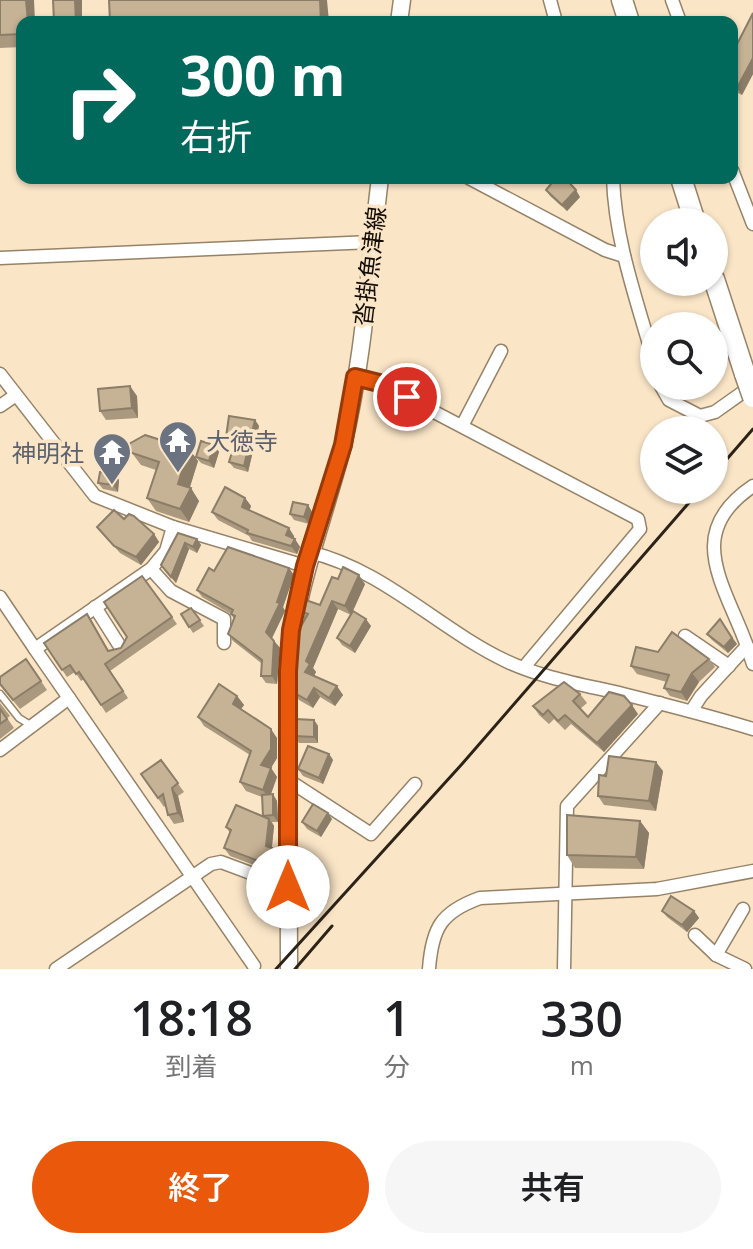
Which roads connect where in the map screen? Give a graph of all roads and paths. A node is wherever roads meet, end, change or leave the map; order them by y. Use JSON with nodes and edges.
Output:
{"nodes":[{"id":1,"x":379,"y":184,"type":"edge"},
{"id":2,"x":480,"y":184,"type":"edge"},
{"id":3,"x":613,"y":184,"type":"edge"},
{"id":4,"x":683,"y":184,"type":"edge"},
{"id":5,"x":737,"y":184,"type":"edge"},
{"id":6,"x":691,"y":208,"type":"edge"},
{"id":7,"x":753,"y":224,"type":"edge"},
{"id":8,"x":372,"y":242,"type":"junction"},
{"id":9,"x":624,"y":256,"type":"junction"},
{"id":10,"x":0,"y":258,"type":"edge"},
{"id":11,"x":720,"y":296,"type":"edge"},
{"id":12,"x":640,"y":312,"type":"edge"},
{"id":13,"x":501,"y":351,"type":"dead end"},
{"id":14,"x":0,"y":374,"type":"edge"},
{"id":15,"x":355,"y":377,"type":"junction"},
{"id":16,"x":749,"y":379,"type":"edge"},
{"id":17,"x":16,"y":395,"type":"junction"},
{"id":18,"x":753,"y":397,"type":"edge"},
{"id":19,"x":728,"y":399,"type":"edge"},
{"id":20,"x":669,"y":400,"type":"edge"},
{"id":21,"x":727,"y":400,"type":"edge"},
{"id":22,"x":0,"y":406,"type":"edge"},
{"id":23,"x":462,"y":426,"type":"junction"},
{"id":24,"x":753,"y":486,"type":"edge"},
{"id":25,"x":173,"y":527,"type":"junction"},
{"id":26,"x":307,"y":559,"type":"junction"},
{"id":27,"x":151,"y":569,"type":"junction"},
{"id":28,"x":0,"y":597,"type":"edge"},
{"id":29,"x":95,"y":607,"type":"junction"},
{"id":30,"x":685,"y":636,"type":"dead end"},
{"id":31,"x":224,"y":643,"type":"dead end"},
{"id":32,"x":747,"y":646,"type":"junction"},
{"id":33,"x":121,"y":648,"type":"edge"},
{"id":34,"x":35,"y":649,"type":"junction"},
{"id":35,"x":753,"y":664,"type":"edge"},
{"id":36,"x":525,"y":666,"type":"junction"},
{"id":37,"x":729,"y":666,"type":"junction"},
{"id":38,"x":0,"y":694,"type":"edge"},
{"id":39,"x":69,"y":698,"type":"junction"},
{"id":40,"x":660,"y":703,"type":"junction"},
{"id":41,"x":692,"y":710,"type":"junction"},
{"id":42,"x":32,"y":726,"type":"junction"},
{"id":43,"x":753,"y":729,"type":"edge"},
{"id":44,"x":0,"y":750,"type":"edge"},
{"id":45,"x":288,"y":780,"type":"junction"},
{"id":46,"x":415,"y":784,"type":"dead end"},
{"id":47,"x":753,"y":871,"type":"edge"},
{"id":48,"x":192,"y":877,"type":"junction"},
{"id":49,"x":288,"y":887,"type":"junction"},
{"id":50,"x":565,"y":894,"type":"junction"},
{"id":51,"x":743,"y":909,"type":"dead end"},
{"id":52,"x":695,"y":935,"type":"dead end"},
{"id":53,"x":716,"y":955,"type":"junction"},
{"id":54,"x":254,"y":966,"type":"dead end"},
{"id":55,"x":56,"y":969,"type":"edge"},
{"id":56,"x":289,"y":969,"type":"edge"},
{"id":57,"x":429,"y":969,"type":"edge"},
{"id":58,"x":564,"y":969,"type":"edge"},
{"id":59,"x":745,"y":969,"type":"edge"}],
"edges":[{"from":1,"to":8,"type":"main road","name":"沓掛魚津線"},
{"from":2,"to":9,"type":"street"},
{"from":3,"to":9,"type":"street"},
{"from":4,"to":6,"type":"highway"},
{"from":5,"to":7,"type":"street"},
{"from":8,"to":10,"type":"street"},
{"from":8,"to":15,"type":"main road","name":"沓掛魚津線"},
{"from":9,"to":12,"type":"street"},
{"from":11,"to":16,"type":"highway"},
{"from":13,"to":23,"type":"street"},
{"from":14,"to":17,"type":"street"},
{"from":15,"to":23,"type":"street"},
{"from":15,"to":26,"type":"main road","name":"沓掛魚津線"},
{"from":16,"to":18,"type":"highway","bridge":true},
{"from":16,"to":19,"type":"street"},
{"from":17,"to":22,"type":"street"},
{"from":17,"to":25,"type":"street"},
{"from":20,"to":21,"type":"street"},
{"from":23,"to":36,"type":"street"},
{"from":24,"to":32,"type":"street"},
{"from":25,"to":26,"type":"street"},
{"from":25,"to":27,"type":"street"},
{"from":26,"to":36,"type":"street"},
{"from":26,"to":45,"type":"main road","name":"沓掛魚津線"},
{"from":27,"to":29,"type":"street"},
{"from":27,"to":31,"type":"street"},
{"from":28,"to":34,"type":"street"},
{"from":29,"to":33,"type":"street"},
{"from":29,"to":34,"type":"street"},
{"from":30,"to":37,"type":"street"},
{"from":32,"to":35,"type":"street"},
{"from":32,"to":37,"type":"street"},
{"from":34,"to":39,"type":"street"},
{"from":36,"to":40,"type":"street"},
{"from":37,"to":41,"type":"street"},
{"from":38,"to":42,"type":"lane"},
{"from":39,"to":42,"type":"street"},
{"from":39,"to":48,"type":"street"},
{"from":40,"to":41,"type":"street"},
{"from":40,"to":50,"type":"street"},
{"from":41,"to":43,"type":"street"},
{"from":42,"to":44,"type":"street"},
{"from":45,"to":46,"type":"street"},
{"from":45,"to":49,"type":"main road","name":"沓掛魚津線"},
{"from":47,"to":50,"type":"street"},
{"from":48,"to":49,"type":"street"},
{"from":48,"to":54,"type":"street"},
{"from":48,"to":55,"type":"street"},
{"from":49,"to":56,"type":"main road","name":"沓掛魚津線"},
{"from":50,"to":57,"type":"street"},
{"from":50,"to":58,"type":"street"},
{"from":51,"to":53,"type":"street"},
{"from":52,"to":53,"type":"street"},
{"from":53,"to":59,"type":"street"}]}
